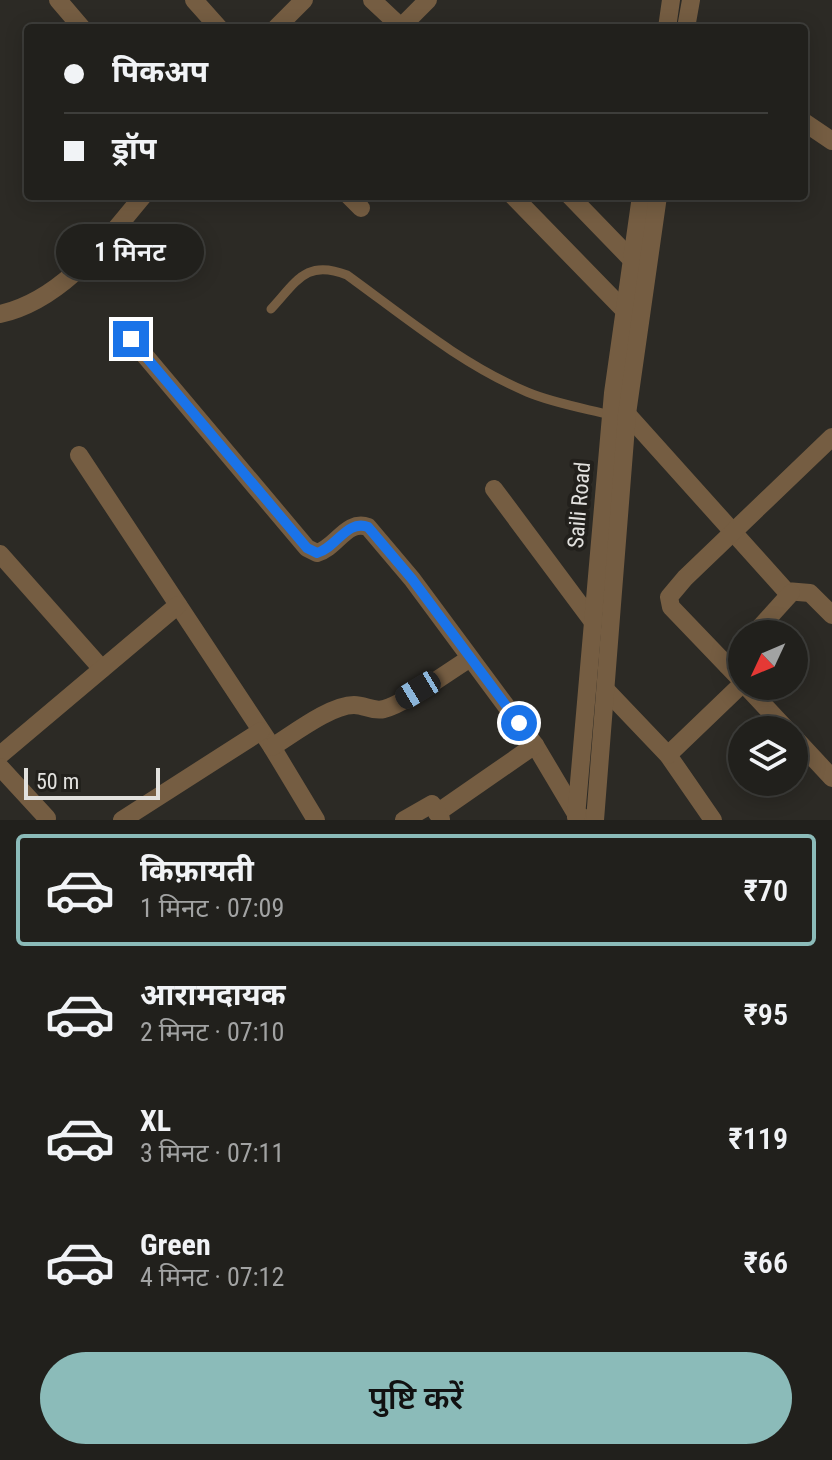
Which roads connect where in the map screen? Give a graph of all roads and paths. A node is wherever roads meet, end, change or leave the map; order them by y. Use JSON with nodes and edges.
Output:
{"nodes":[{"id":1,"x":58,"y":0,"type":"edge"},
{"id":2,"x":194,"y":0,"type":"edge"},
{"id":3,"x":304,"y":0,"type":"edge"},
{"id":4,"x":372,"y":0,"type":"edge"},
{"id":5,"x":428,"y":0,"type":"edge"},
{"id":6,"x":671,"y":0,"type":"edge"},
{"id":7,"x":691,"y":0,"type":"edge"},
{"id":8,"x":79,"y":24,"type":"edge"},
{"id":9,"x":215,"y":24,"type":"edge"},
{"id":10,"x":280,"y":24,"type":"edge"},
{"id":11,"x":398,"y":24,"type":"edge"},
{"id":12,"x":406,"y":24,"type":"edge"},
{"id":13,"x":668,"y":24,"type":"edge"},
{"id":14,"x":687,"y":24,"type":"edge"},
{"id":15,"x":808,"y":125,"type":"edge"},
{"id":16,"x":832,"y":141,"type":"edge"},
{"id":17,"x":140,"y":200,"type":"edge"},
{"id":18,"x":517,"y":200,"type":"edge"},
{"id":19,"x":574,"y":200,"type":"edge"},
{"id":20,"x":640,"y":200,"type":"edge"},
{"id":21,"x":657,"y":200,"type":"edge"},
{"id":22,"x":631,"y":259,"type":"junction"},
{"id":23,"x":271,"y":309,"type":"dead end"},
{"id":24,"x":624,"y":310,"type":"junction"},
{"id":25,"x":0,"y":314,"type":"edge"},
{"id":26,"x":131,"y":339,"type":"dead end"},
{"id":27,"x":619,"y":415,"type":"junction"},
{"id":28,"x":832,"y":437,"type":"edge"},
{"id":29,"x":79,"y":455,"type":"dead end"},
{"id":30,"x":494,"y":489,"type":"dead end"},
{"id":31,"x":732,"y":532,"type":"junction"},
{"id":32,"x":0,"y":554,"type":"edge"},
{"id":33,"x":791,"y":593,"type":"junction"},
{"id":34,"x":178,"y":605,"type":"junction"},
{"id":35,"x":832,"y":615,"type":"edge"},
{"id":36,"x":767,"y":620,"type":"edge"},
{"id":37,"x":593,"y":622,"type":"junction"},
{"id":38,"x":469,"y":659,"type":"junction"},
{"id":39,"x":727,"y":665,"type":"edge"},
{"id":40,"x":102,"y":669,"type":"junction"},
{"id":41,"x":606,"y":690,"type":"junction"},
{"id":42,"x":728,"y":698,"type":"edge"},
{"id":43,"x":758,"y":700,"type":"edge"},
{"id":44,"x":774,"y":716,"type":"edge"},
{"id":45,"x":261,"y":731,"type":"junction"},
{"id":46,"x":535,"y":745,"type":"junction"},
{"id":47,"x":272,"y":747,"type":"junction"},
{"id":48,"x":808,"y":752,"type":"edge"},
{"id":49,"x":0,"y":755,"type":"edge"},
{"id":50,"x":668,"y":755,"type":"junction"},
{"id":51,"x":0,"y":767,"type":"edge"},
{"id":52,"x":832,"y":778,"type":"edge"},
{"id":53,"x":439,"y":817,"type":"edge"},
{"id":54,"x":47,"y":818,"type":"dead end"},
{"id":55,"x":580,"y":818,"type":"edge"},
{"id":56,"x":122,"y":820,"type":"edge"},
{"id":57,"x":316,"y":820,"type":"edge"},
{"id":58,"x":404,"y":820,"type":"edge"},
{"id":59,"x":595,"y":820,"type":"edge"},
{"id":60,"x":713,"y":820,"type":"edge"}],
"edges":[{"from":1,"to":8,"type":"street"},
{"from":2,"to":9,"type":"street"},
{"from":3,"to":10,"type":"street"},
{"from":4,"to":11,"type":"street"},
{"from":5,"to":12,"type":"street"},
{"from":6,"to":13,"type":"street"},
{"from":7,"to":14,"type":"street"},
{"from":15,"to":16,"type":"street"},
{"from":17,"to":25,"type":"street"},
{"from":18,"to":24,"type":"street"},
{"from":19,"to":22,"type":"street"},
{"from":20,"to":22,"type":"street","name":"Saili Road"},
{"from":21,"to":27,"type":"street"},
{"from":22,"to":24,"type":"street","name":"Saili Road"},
{"from":23,"to":27,"type":"lane"},
{"from":24,"to":27,"type":"street","name":"Saili Road"},
{"from":26,"to":38,"type":"street"},
{"from":27,"to":31,"type":"street"},
{"from":27,"to":37,"type":"street","name":"Saili Road"},
{"from":27,"to":41,"type":"street"},
{"from":28,"to":31,"type":"street"},
{"from":29,"to":34,"type":"street"},
{"from":30,"to":37,"type":"street"},
{"from":31,"to":33,"type":"street"},
{"from":31,"to":39,"type":"street"},
{"from":32,"to":40,"type":"street"},
{"from":33,"to":35,"type":"street"},
{"from":33,"to":36,"type":"street"},
{"from":34,"to":40,"type":"street"},
{"from":34,"to":45,"type":"street"},
{"from":37,"to":55,"type":"street","name":"Saili Road"},
{"from":38,"to":46,"type":"street"},
{"from":38,"to":47,"type":"street"},
{"from":40,"to":49,"type":"street"},
{"from":41,"to":50,"type":"street"},
{"from":41,"to":59,"type":"street"},
{"from":42,"to":50,"type":"street"},
{"from":43,"to":44,"type":"street"},
{"from":45,"to":47,"type":"street"},
{"from":45,"to":56,"type":"street"},
{"from":46,"to":53,"type":"street"},
{"from":46,"to":55,"type":"street"},
{"from":47,"to":57,"type":"street"},
{"from":48,"to":52,"type":"street"},
{"from":50,"to":60,"type":"street"},
{"from":51,"to":54,"type":"street"},
{"from":53,"to":58,"type":"street"}]}
